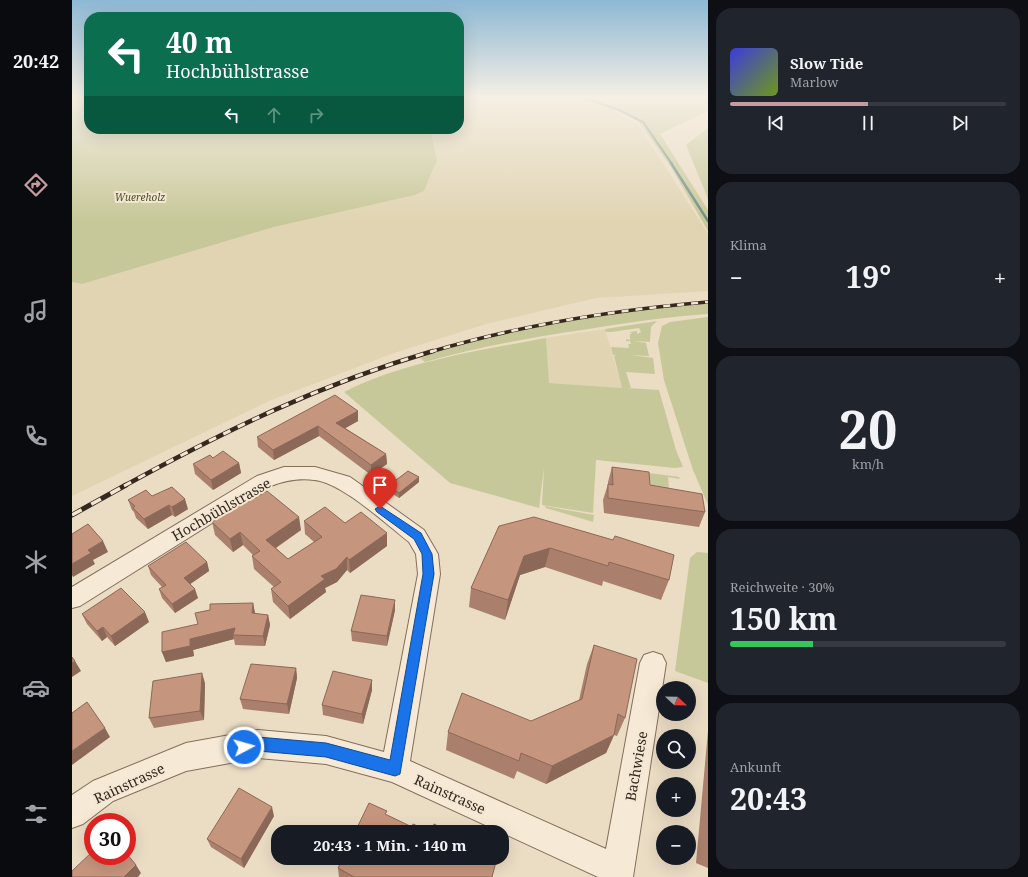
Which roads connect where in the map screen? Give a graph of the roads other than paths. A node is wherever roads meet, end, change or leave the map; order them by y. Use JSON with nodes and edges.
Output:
{"nodes":[{"id":1,"x":72,"y":599,"type":"edge"},
{"id":2,"x":653,"y":663,"type":"dead end"},
{"id":3,"x":395,"y":769,"type":"junction"},
{"id":4,"x":72,"y":812,"type":"edge"},
{"id":5,"x":618,"y":874,"type":"edge"}],
"edges":[{"from":1,"to":3,"type":"street","name":"Hochbühlstrasse"},
{"from":2,"to":5,"type":"street","name":"Bachwiese"},
{"from":3,"to":4,"type":"street","name":"Rainstrasse"},
{"from":3,"to":5,"type":"street","name":"Rainstrasse"}]}
